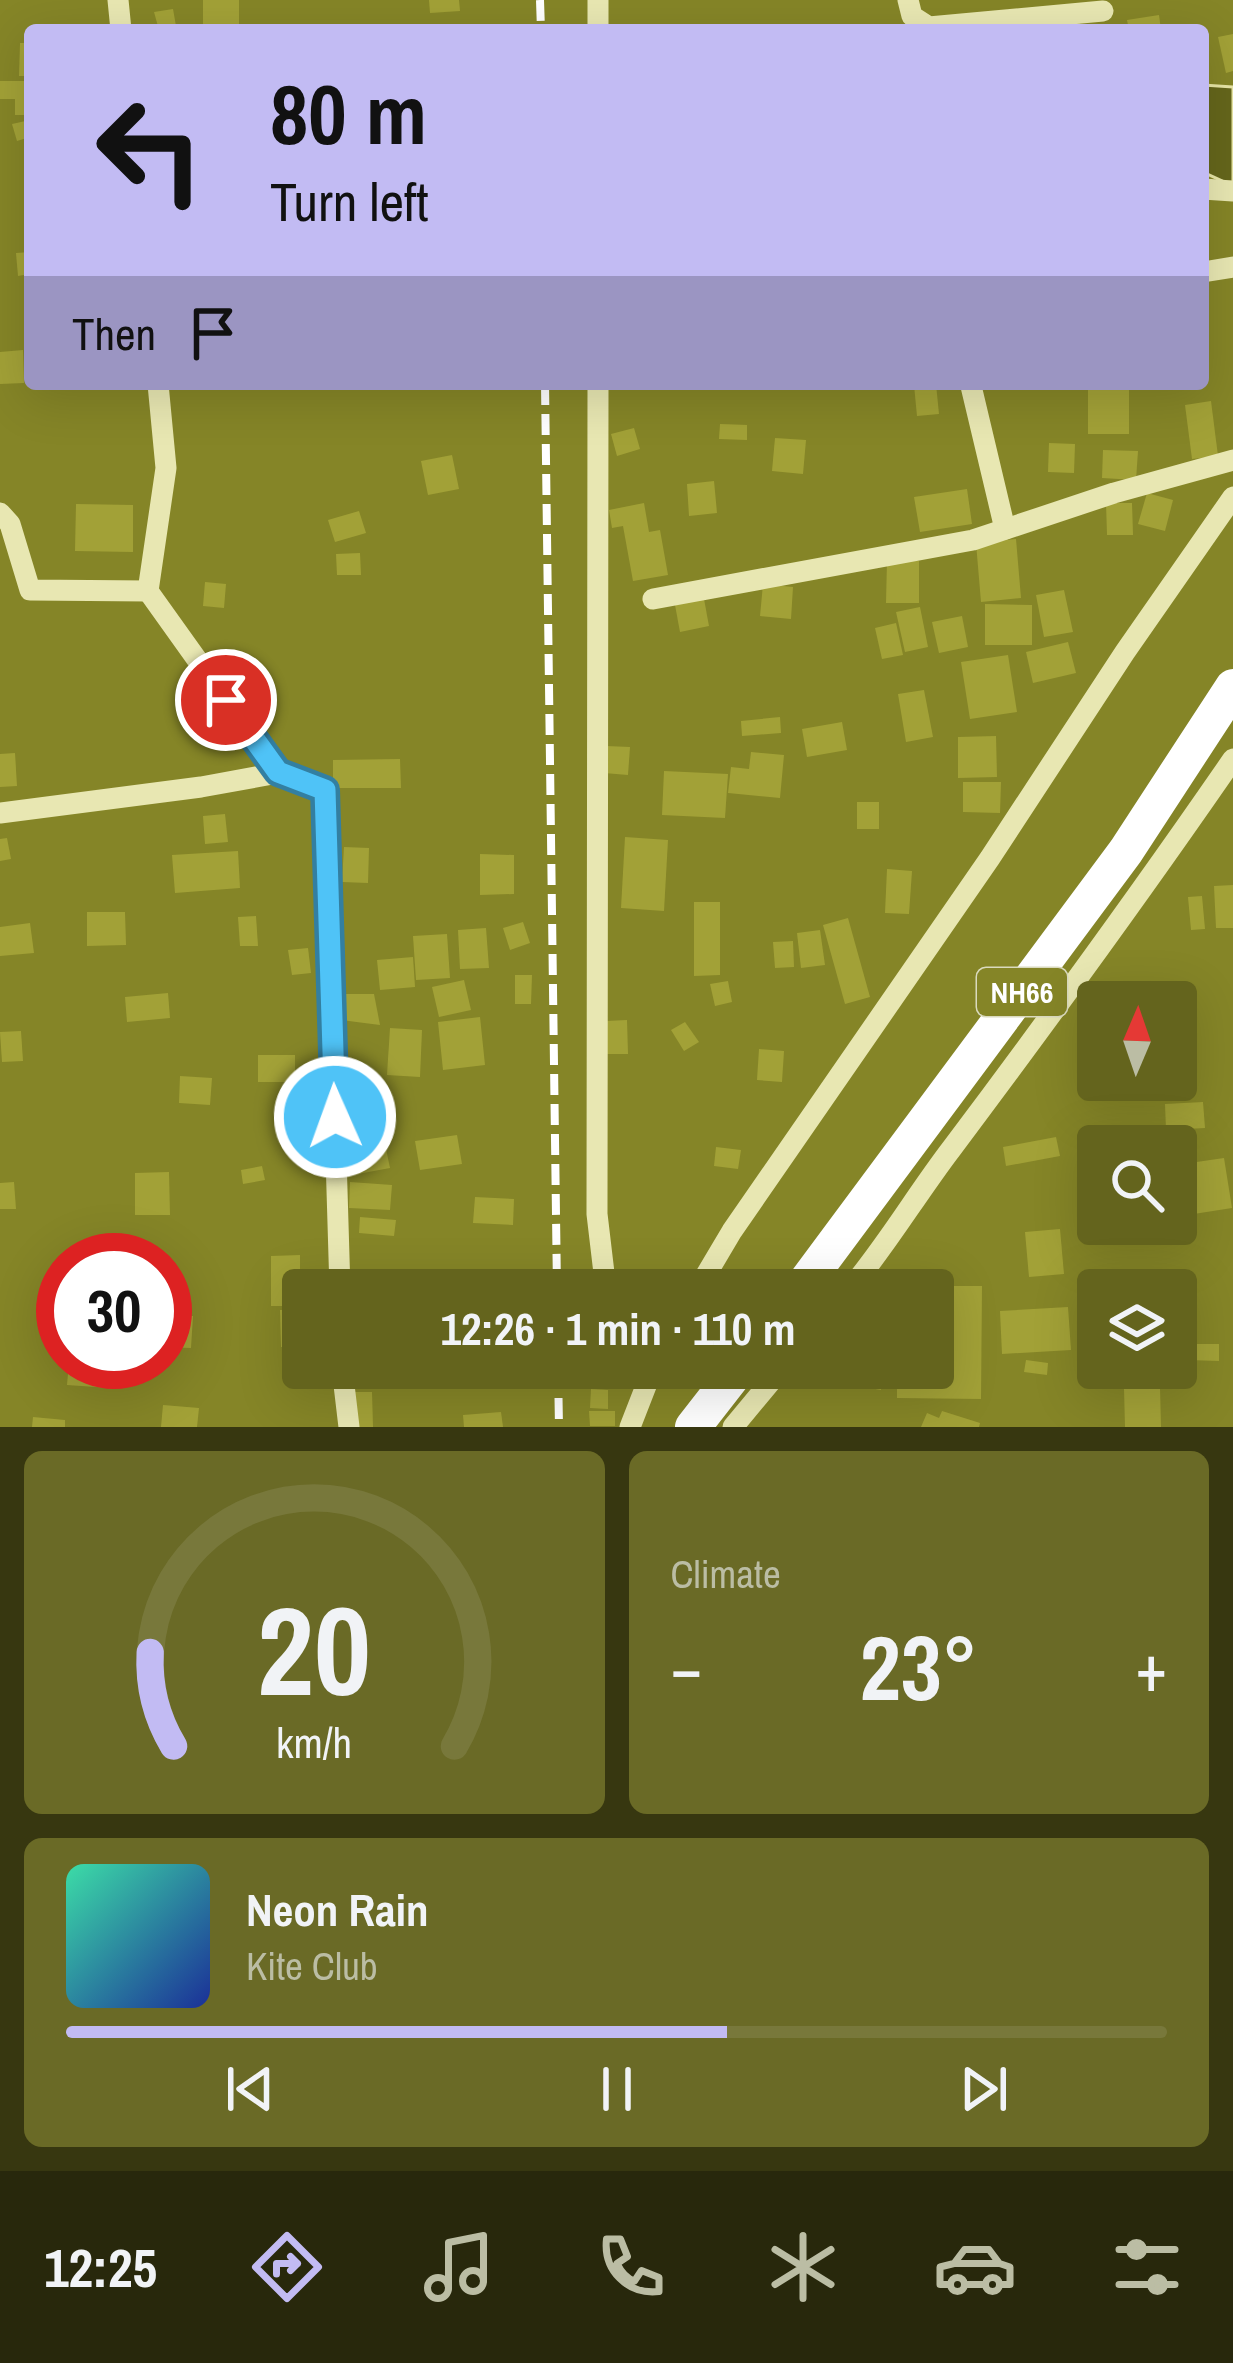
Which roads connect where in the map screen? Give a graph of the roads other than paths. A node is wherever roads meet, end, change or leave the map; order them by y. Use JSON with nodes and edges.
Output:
{"nodes":[{"id":1,"x":908,"y":0,"type":"edge"},
{"id":2,"x":1103,"y":11,"type":"dead end"},
{"id":3,"x":1045,"y":16,"type":"edge"},
{"id":4,"x":924,"y":24,"type":"edge"},
{"id":5,"x":961,"y":24,"type":"edge"},
{"id":6,"x":159,"y":390,"type":"edge"},
{"id":7,"x":598,"y":390,"type":"edge"},
{"id":8,"x":972,"y":390,"type":"edge"},
{"id":9,"x":1233,"y":460,"type":"edge"},
{"id":10,"x":1233,"y":497,"type":"edge"},
{"id":11,"x":0,"y":514,"type":"edge"},
{"id":12,"x":1005,"y":529,"type":"junction"},
{"id":13,"x":148,"y":592,"type":"junction"},
{"id":14,"x":653,"y":599,"type":"dead end"},
{"id":15,"x":1233,"y":687,"type":"edge"},
{"id":16,"x":1233,"y":759,"type":"edge"},
{"id":17,"x":278,"y":772,"type":"junction"},
{"id":18,"x":0,"y":813,"type":"edge"},
{"id":19,"x":339,"y":1269,"type":"edge"},
{"id":20,"x":604,"y":1269,"type":"edge"},
{"id":21,"x":709,"y":1269,"type":"edge"},
{"id":22,"x":816,"y":1269,"type":"edge"},
{"id":23,"x":866,"y":1269,"type":"edge"},
{"id":24,"x":344,"y":1389,"type":"edge"},
{"id":25,"x":642,"y":1389,"type":"edge"},
{"id":26,"x":723,"y":1389,"type":"edge"},
{"id":27,"x":765,"y":1389,"type":"edge"},
{"id":28,"x":349,"y":1427,"type":"edge"},
{"id":29,"x":630,"y":1427,"type":"edge"},
{"id":30,"x":693,"y":1427,"type":"edge"},
{"id":31,"x":734,"y":1427,"type":"edge"}],
"edges":[{"from":1,"to":4,"type":"street"},
{"from":2,"to":3,"type":"street"},
{"from":3,"to":5,"type":"street"},
{"from":6,"to":13,"type":"street"},
{"from":7,"to":20,"type":"street"},
{"from":8,"to":12,"type":"street"},
{"from":9,"to":12,"type":"street"},
{"from":10,"to":21,"type":"street"},
{"from":11,"to":13,"type":"street"},
{"from":12,"to":14,"type":"street"},
{"from":13,"to":17,"type":"street"},
{"from":15,"to":22,"type":"highway","number":"NH66"},
{"from":16,"to":23,"type":"street"},
{"from":17,"to":18,"type":"street"},
{"from":17,"to":19,"type":"street"},
{"from":24,"to":28,"type":"street"},
{"from":25,"to":29,"type":"street"},
{"from":26,"to":30,"type":"highway"},
{"from":27,"to":31,"type":"street"}]}
